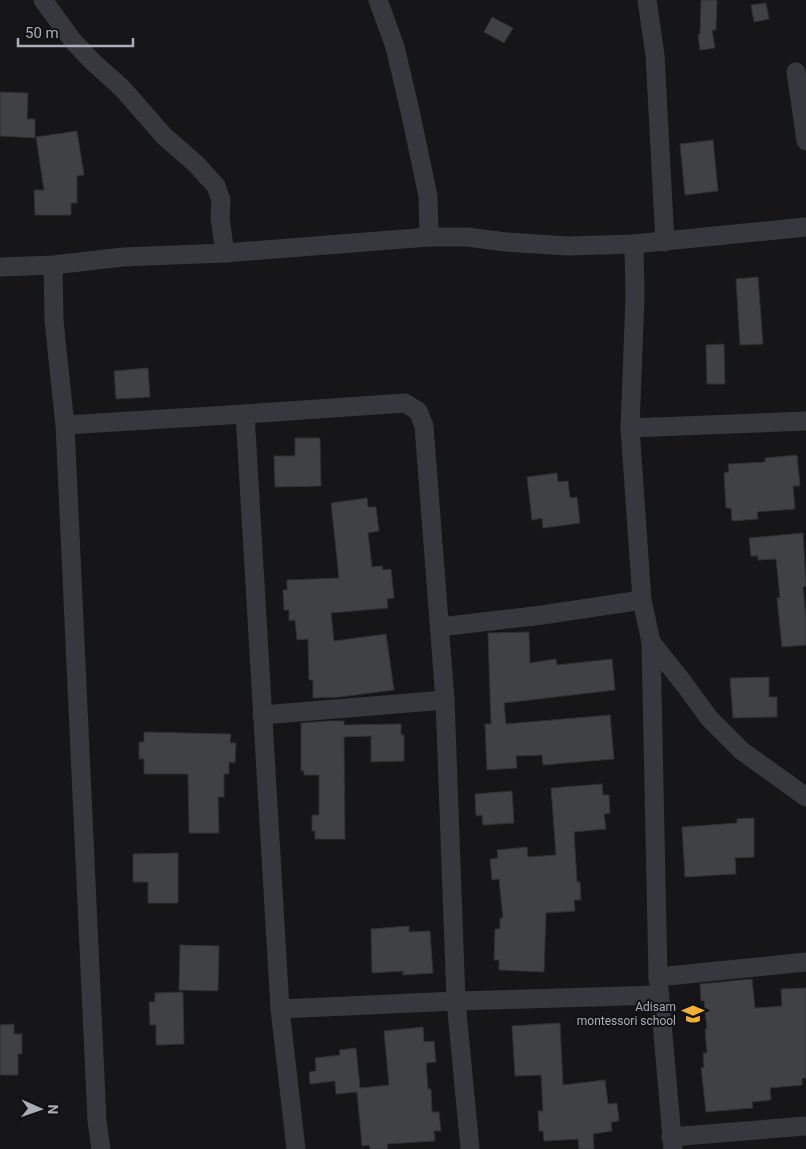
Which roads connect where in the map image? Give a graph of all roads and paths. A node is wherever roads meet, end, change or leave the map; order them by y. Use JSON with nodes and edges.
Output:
{"nodes":[{"id":1,"x":43,"y":0,"type":"edge"},
{"id":2,"x":378,"y":0,"type":"edge"},
{"id":3,"x":647,"y":0,"type":"edge"},
{"id":4,"x":796,"y":72,"type":"dead end"},
{"id":5,"x":806,"y":140,"type":"edge"},
{"id":6,"x":806,"y":227,"type":"edge"},
{"id":7,"x":429,"y":237,"type":"junction"},
{"id":8,"x":665,"y":242,"type":"junction"},
{"id":9,"x":634,"y":244,"type":"junction"},
{"id":10,"x":225,"y":254,"type":"junction"},
{"id":11,"x":53,"y":265,"type":"junction"},
{"id":12,"x":0,"y":267,"type":"edge"},
{"id":13,"x":245,"y":414,"type":"junction"},
{"id":14,"x":806,"y":421,"type":"edge"},
{"id":15,"x":64,"y":425,"type":"junction"},
{"id":16,"x":630,"y":428,"type":"junction"},
{"id":17,"x":642,"y":600,"type":"junction"},
{"id":18,"x":440,"y":627,"type":"junction"},
{"id":19,"x":651,"y":642,"type":"junction"},
{"id":20,"x":445,"y":700,"type":"junction"},
{"id":21,"x":262,"y":715,"type":"junction"},
{"id":22,"x":798,"y":785,"type":"edge"},
{"id":23,"x":806,"y":797,"type":"edge"},
{"id":24,"x":806,"y":962,"type":"edge"},
{"id":25,"x":658,"y":986,"type":"junction"},
{"id":26,"x":456,"y":1001,"type":"junction"},
{"id":27,"x":280,"y":1009,"type":"junction"},
{"id":28,"x":806,"y":1126,"type":"edge"},
{"id":29,"x":672,"y":1143,"type":"edge"},
{"id":30,"x":101,"y":1149,"type":"edge"},
{"id":31,"x":296,"y":1149,"type":"edge"},
{"id":32,"x":470,"y":1149,"type":"edge"}],
"edges":[{"from":1,"to":10,"type":"street"},
{"from":2,"to":7,"type":"street"},
{"from":3,"to":8,"type":"street"},
{"from":4,"to":5,"type":"street"},
{"from":6,"to":8,"type":"street"},
{"from":7,"to":9,"type":"street"},
{"from":7,"to":10,"type":"street"},
{"from":8,"to":9,"type":"street"},
{"from":9,"to":16,"type":"street"},
{"from":10,"to":11,"type":"street"},
{"from":11,"to":12,"type":"street"},
{"from":11,"to":15,"type":"street"},
{"from":13,"to":15,"type":"street"},
{"from":13,"to":18,"type":"street"},
{"from":13,"to":21,"type":"street"},
{"from":14,"to":16,"type":"street"},
{"from":15,"to":30,"type":"street"},
{"from":16,"to":17,"type":"street"},
{"from":17,"to":18,"type":"street"},
{"from":17,"to":19,"type":"street"},
{"from":18,"to":20,"type":"street"},
{"from":19,"to":22,"type":"street"},
{"from":19,"to":25,"type":"street"},
{"from":20,"to":21,"type":"street"},
{"from":20,"to":26,"type":"street"},
{"from":21,"to":27,"type":"street"},
{"from":22,"to":23,"type":"street"},
{"from":24,"to":25,"type":"street"},
{"from":25,"to":26,"type":"street"},
{"from":25,"to":29,"type":"street"},
{"from":26,"to":27,"type":"street"},
{"from":26,"to":32,"type":"street"},
{"from":27,"to":31,"type":"street"},
{"from":28,"to":29,"type":"street"}]}
